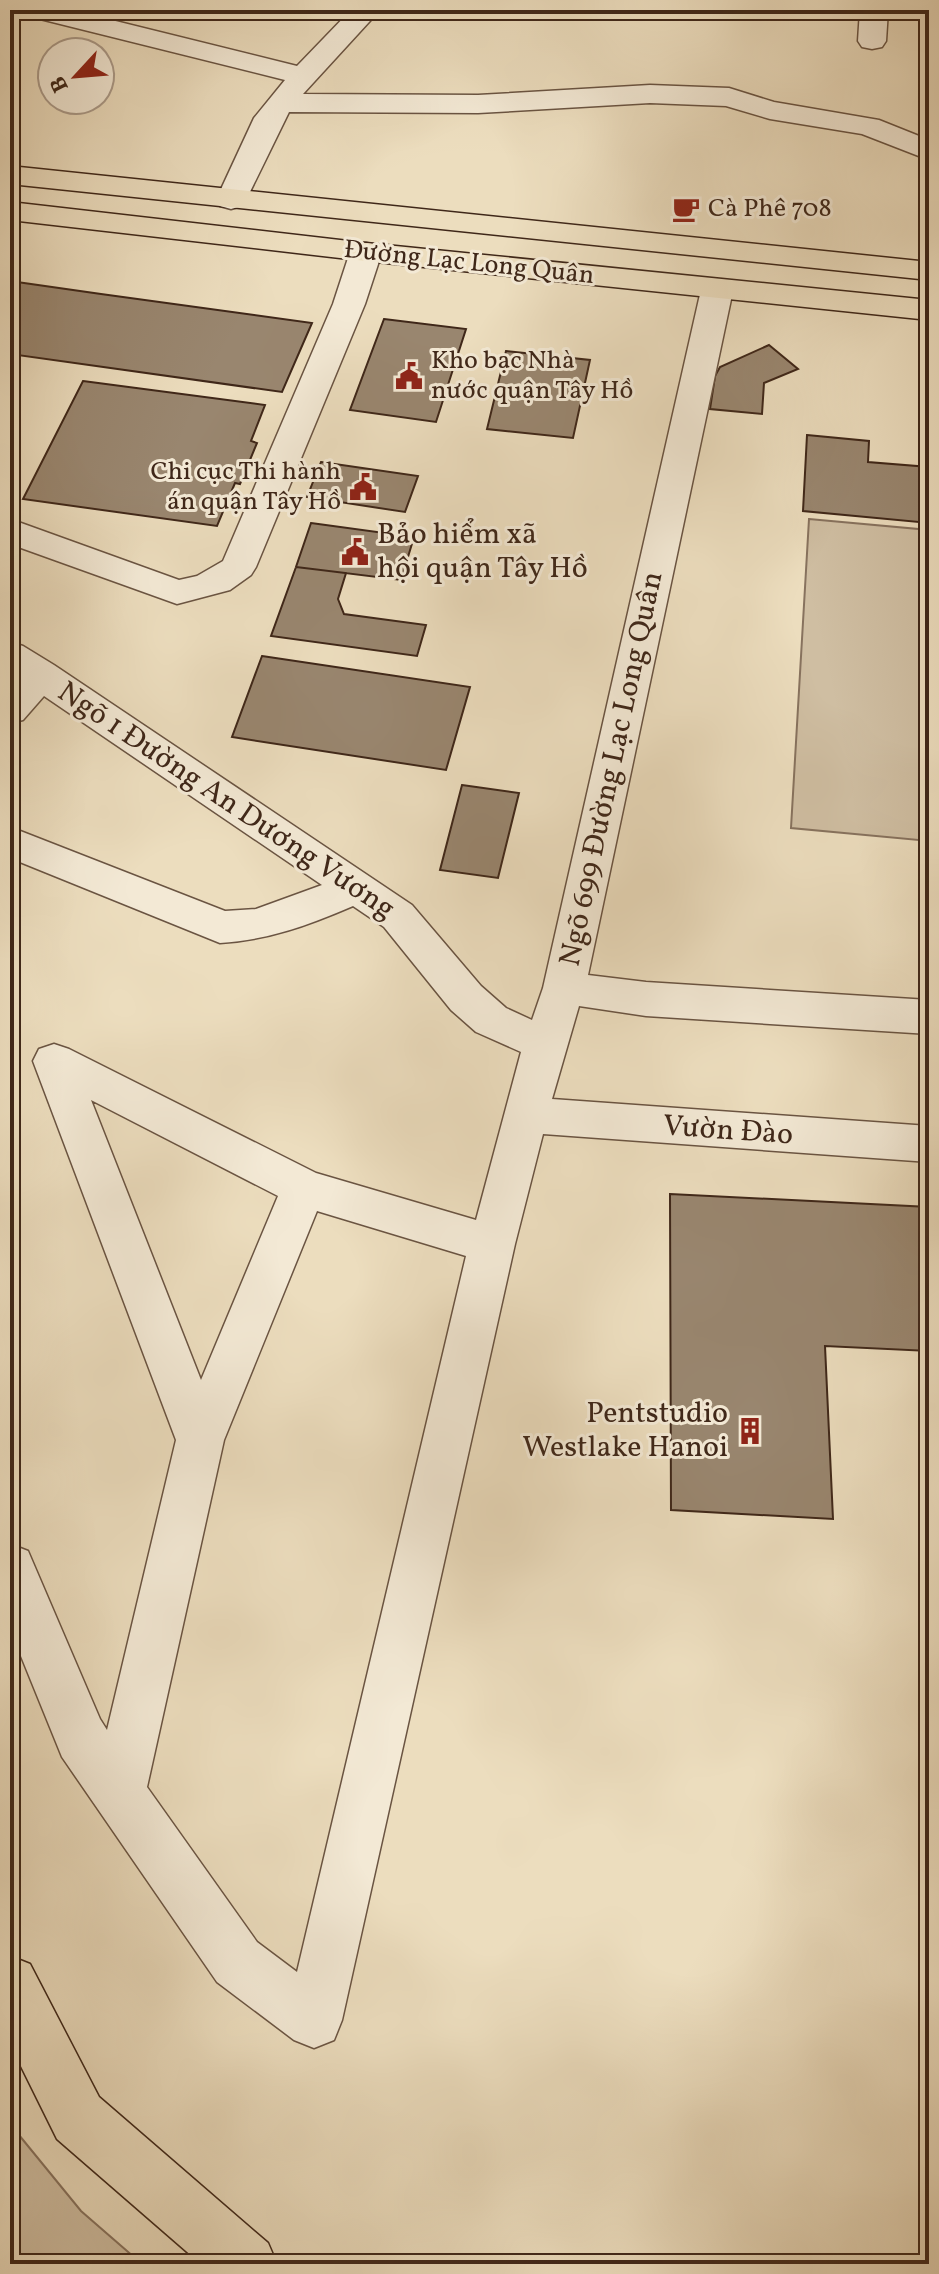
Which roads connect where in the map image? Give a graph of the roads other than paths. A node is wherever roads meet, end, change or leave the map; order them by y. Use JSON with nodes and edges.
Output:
{"nodes":[{"id":1,"x":19,"y":10,"type":"edge"},
{"id":2,"x":38,"y":10,"type":"edge"},
{"id":3,"x":366,"y":10,"type":"edge"},
{"id":4,"x":874,"y":10,"type":"edge"},
{"id":5,"x":10,"y":15,"type":"edge"},
{"id":6,"x":872,"y":41,"type":"dead end"},
{"id":7,"x":303,"y":76,"type":"junction"},
{"id":8,"x":280,"y":103,"type":"junction"},
{"id":9,"x":10,"y":151,"type":"edge"},
{"id":10,"x":929,"y":151,"type":"edge"},
{"id":11,"x":10,"y":175,"type":"edge"},
{"id":12,"x":59,"y":181,"type":"junction"},
{"id":13,"x":231,"y":200,"type":"junction"},
{"id":14,"x":10,"y":211,"type":"edge"},
{"id":15,"x":366,"y":252,"type":"junction"},
{"id":16,"x":929,"y":271,"type":"edge"},
{"id":17,"x":717,"y":290,"type":"junction"},
{"id":18,"x":929,"y":310,"type":"edge"},
{"id":19,"x":10,"y":531,"type":"edge"},
{"id":20,"x":26,"y":665,"type":"edge"},
{"id":21,"x":10,"y":710,"type":"edge"},
{"id":22,"x":10,"y":842,"type":"edge"},
{"id":23,"x":357,"y":888,"type":"junction"},
{"id":24,"x":564,"y":988,"type":"junction"},
{"id":25,"x":929,"y":1017,"type":"edge"},
{"id":26,"x":545,"y":1044,"type":"junction"},
{"id":27,"x":528,"y":1114,"type":"junction"},
{"id":28,"x":929,"y":1144,"type":"edge"},
{"id":29,"x":304,"y":1188,"type":"junction"},
{"id":30,"x":492,"y":1244,"type":"junction"},
{"id":31,"x":200,"y":1440,"type":"junction"},
{"id":32,"x":10,"y":1568,"type":"edge"},
{"id":33,"x":119,"y":1793,"type":"junction"},
{"id":34,"x":10,"y":1984,"type":"edge"},
{"id":35,"x":247,"y":2264,"type":"edge"}],
"edges":[{"from":1,"to":5,"type":"street"},
{"from":2,"to":7,"type":"street"},
{"from":3,"to":7,"type":"street"},
{"from":4,"to":6,"type":"street"},
{"from":7,"to":8,"type":"street"},
{"from":8,"to":10,"type":"street"},
{"from":8,"to":13,"type":"street"},
{"from":9,"to":12,"type":"main road"},
{"from":11,"to":12,"type":"main road","name":"Đường Lạc Long Quân"},
{"from":12,"to":13,"type":"main road","name":"Đường Lạc Long Quân"},
{"from":13,"to":16,"type":"main road","name":"Đường Lạc Long Quân"},
{"from":14,"to":15,"type":"main road","name":"Đường Lạc Long Quân"},
{"from":15,"to":17,"type":"main road","name":"Đường Lạc Long Quân"},
{"from":15,"to":19,"type":"street"},
{"from":17,"to":18,"type":"main road","name":"Đường Lạc Long Quân"},
{"from":17,"to":24,"type":"street","name":"Ngõ 699 Đường Lạc Long Quân"},
{"from":20,"to":21,"type":"street"},
{"from":20,"to":23,"type":"street","name":"Ngõ 1 Đường An Dương Vương"},
{"from":22,"to":23,"type":"street"},
{"from":23,"to":26,"type":"street","name":"Ngõ 1 Đường An Dương Vương"},
{"from":24,"to":25,"type":"street"},
{"from":24,"to":26,"type":"street","name":"Ngõ 699 Đường Lạc Long Quân"},
{"from":26,"to":27,"type":"street","name":"Ngõ 699 Đường Lạc Long Quân"},
{"from":27,"to":28,"type":"street","name":"Vườn Đào"},
{"from":27,"to":30,"type":"street","name":"Ngõ 699 Đường Lạc Long Quân"},
{"from":29,"to":30,"type":"street"},
{"from":29,"to":31,"type":"street"},
{"from":29,"to":31,"type":"street"},
{"from":30,"to":33,"type":"street","name":"Ngõ 699 Đường Lạc Long Quân"},
{"from":31,"to":33,"type":"street"},
{"from":32,"to":33,"type":"street"},
{"from":34,"to":35,"type":"main road"}]}
